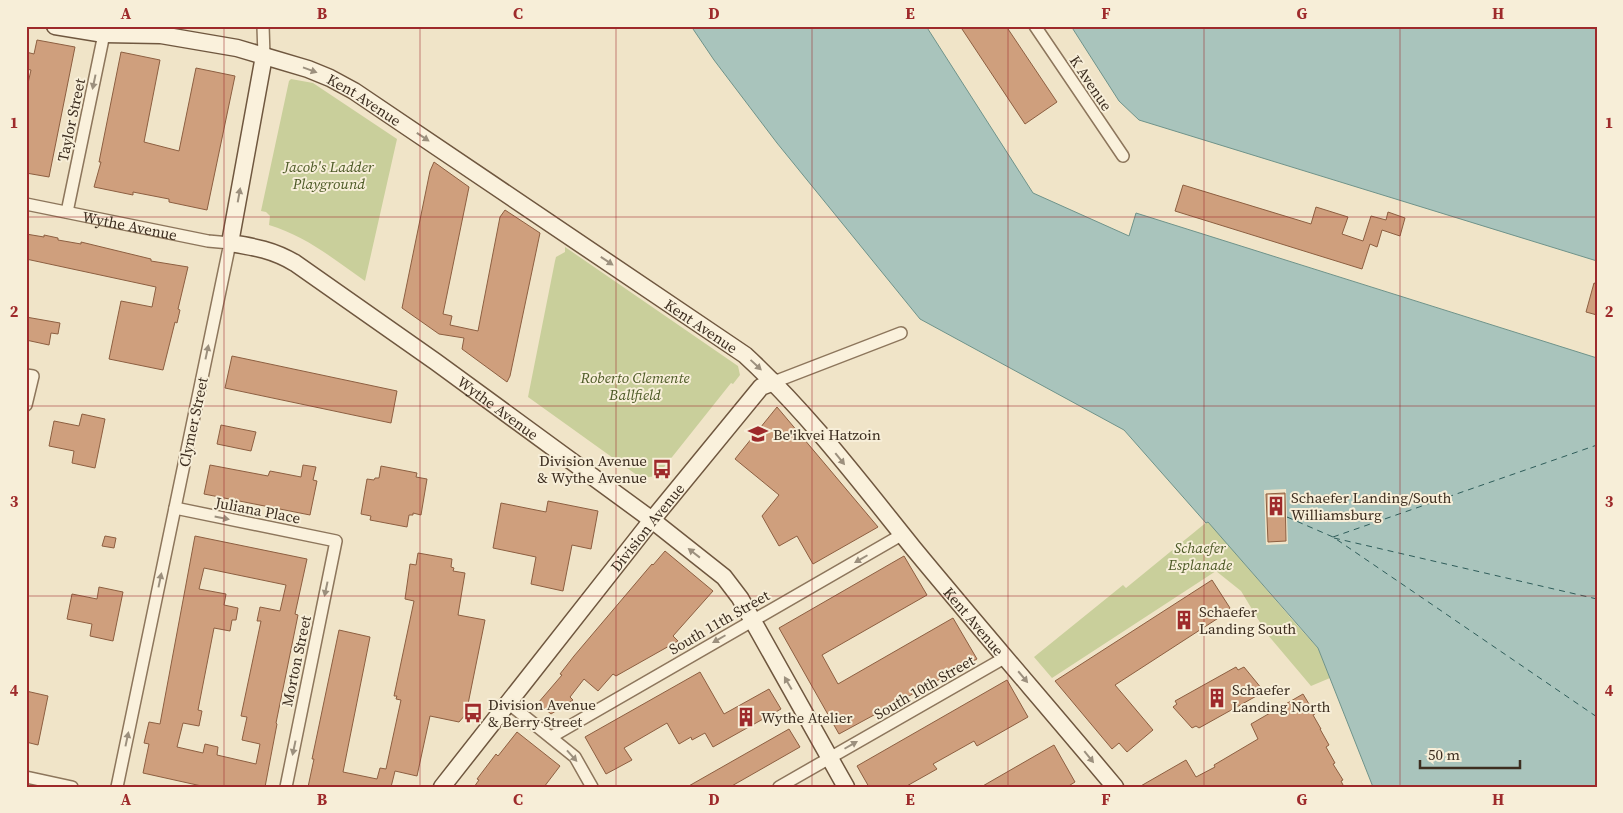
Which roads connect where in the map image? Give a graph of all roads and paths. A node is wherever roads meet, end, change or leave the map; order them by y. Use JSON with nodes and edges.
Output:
{"nodes":[{"id":1,"x":55,"y":26,"type":"edge"},
{"id":2,"x":142,"y":26,"type":"edge"},
{"id":3,"x":264,"y":26,"type":"edge"},
{"id":4,"x":1035,"y":26,"type":"edge"},
{"id":5,"x":104,"y":34,"type":"junction"},
{"id":6,"x":161,"y":35,"type":"junction"},
{"id":7,"x":264,"y":51,"type":"junction"},
{"id":8,"x":1122,"y":156,"type":"dead end"},
{"id":9,"x":26,"y":204,"type":"edge"},
{"id":10,"x":67,"y":212,"type":"junction"},
{"id":11,"x":230,"y":243,"type":"junction"},
{"id":12,"x":901,"y":333,"type":"dead end"},
{"id":13,"x":29,"y":376,"type":"edge"},
{"id":14,"x":774,"y":382,"type":"junction"},
{"id":15,"x":26,"y":405,"type":"edge"},
{"id":16,"x":175,"y":508,"type":"junction"},
{"id":17,"x":652,"y":520,"type":"junction"},
{"id":18,"x":903,"y":534,"type":"junction"},
{"id":19,"x":336,"y":541,"type":"joint"},
{"id":20,"x":752,"y":620,"type":"junction"},
{"id":21,"x":1006,"y":658,"type":"junction"},
{"id":22,"x":508,"y":703,"type":"junction"},
{"id":23,"x":550,"y":736,"type":"junction"},
{"id":24,"x":830,"y":758,"type":"junction"},
{"id":25,"x":26,"y":777,"type":"edge"},
{"id":26,"x":1110,"y":786,"type":"edge"},
{"id":27,"x":72,"y":787,"type":"edge"},
{"id":28,"x":117,"y":787,"type":"edge"},
{"id":29,"x":286,"y":787,"type":"edge"},
{"id":30,"x":442,"y":787,"type":"edge"},
{"id":31,"x":592,"y":787,"type":"edge"},
{"id":32,"x":779,"y":787,"type":"edge"},
{"id":33,"x":846,"y":787,"type":"edge"}],
"edges":[{"from":1,"to":5,"type":"main road","name":"Kent Avenue"},
{"from":2,"to":6,"type":"main road","name":"Kent Avenue"},
{"from":3,"to":7,"type":"street"},
{"from":4,"to":8,"type":"street","name":"K Avenue"},
{"from":5,"to":6,"type":"main road","name":"Kent Avenue"},
{"from":5,"to":10,"type":"street","name":"Taylor Street","one_way":true},
{"from":6,"to":7,"type":"main road","name":"Kent Avenue"},
{"from":11,"to":7,"type":"main road","name":"Clymer Street","one_way":true},
{"from":7,"to":14,"type":"main road","name":"Kent Avenue","one_way":true},
{"from":9,"to":10,"type":"street","name":"Wythe Avenue"},
{"from":10,"to":11,"type":"street","name":"Wythe Avenue"},
{"from":16,"to":11,"type":"street","name":"Clymer Street","one_way":true},
{"from":11,"to":17,"type":"main road","name":"Wythe Avenue"},
{"from":12,"to":14,"type":"street","name":"Division Avenue"},
{"from":13,"to":15,"type":"street"},
{"from":14,"to":17,"type":"main road","name":"Division Avenue"},
{"from":14,"to":18,"type":"main road","name":"Kent Avenue","one_way":true},
{"from":16,"to":19,"type":"street","name":"Juliana Place","one_way":true},
{"from":28,"to":16,"type":"street","name":"Clymer Street","one_way":true},
{"from":20,"to":17,"type":"main road","name":"Wythe Avenue","one_way":true},
{"from":17,"to":22,"type":"main road","name":"Division Avenue"},
{"from":18,"to":20,"type":"street","name":"South 11th Street","one_way":true},
{"from":18,"to":21,"type":"main road","name":"Kent Avenue"},
{"from":19,"to":29,"type":"street","name":"Morton Street","one_way":true},
{"from":20,"to":23,"type":"street","name":"South 11th Street","one_way":true},
{"from":24,"to":20,"type":"main road","name":"Wythe Avenue","one_way":true},
{"from":24,"to":21,"type":"street","name":"South 10th Street","one_way":true},
{"from":21,"to":26,"type":"main road","name":"Kent Avenue","one_way":true},
{"from":22,"to":23,"type":"street"},
{"from":22,"to":30,"type":"main road","name":"Division Avenue"},
{"from":23,"to":31,"type":"street","one_way":true},
{"from":24,"to":32,"type":"street","name":"South 10th Street"},
{"from":24,"to":33,"type":"main road","name":"Wythe Avenue"},
{"from":25,"to":27,"type":"street"}]}
